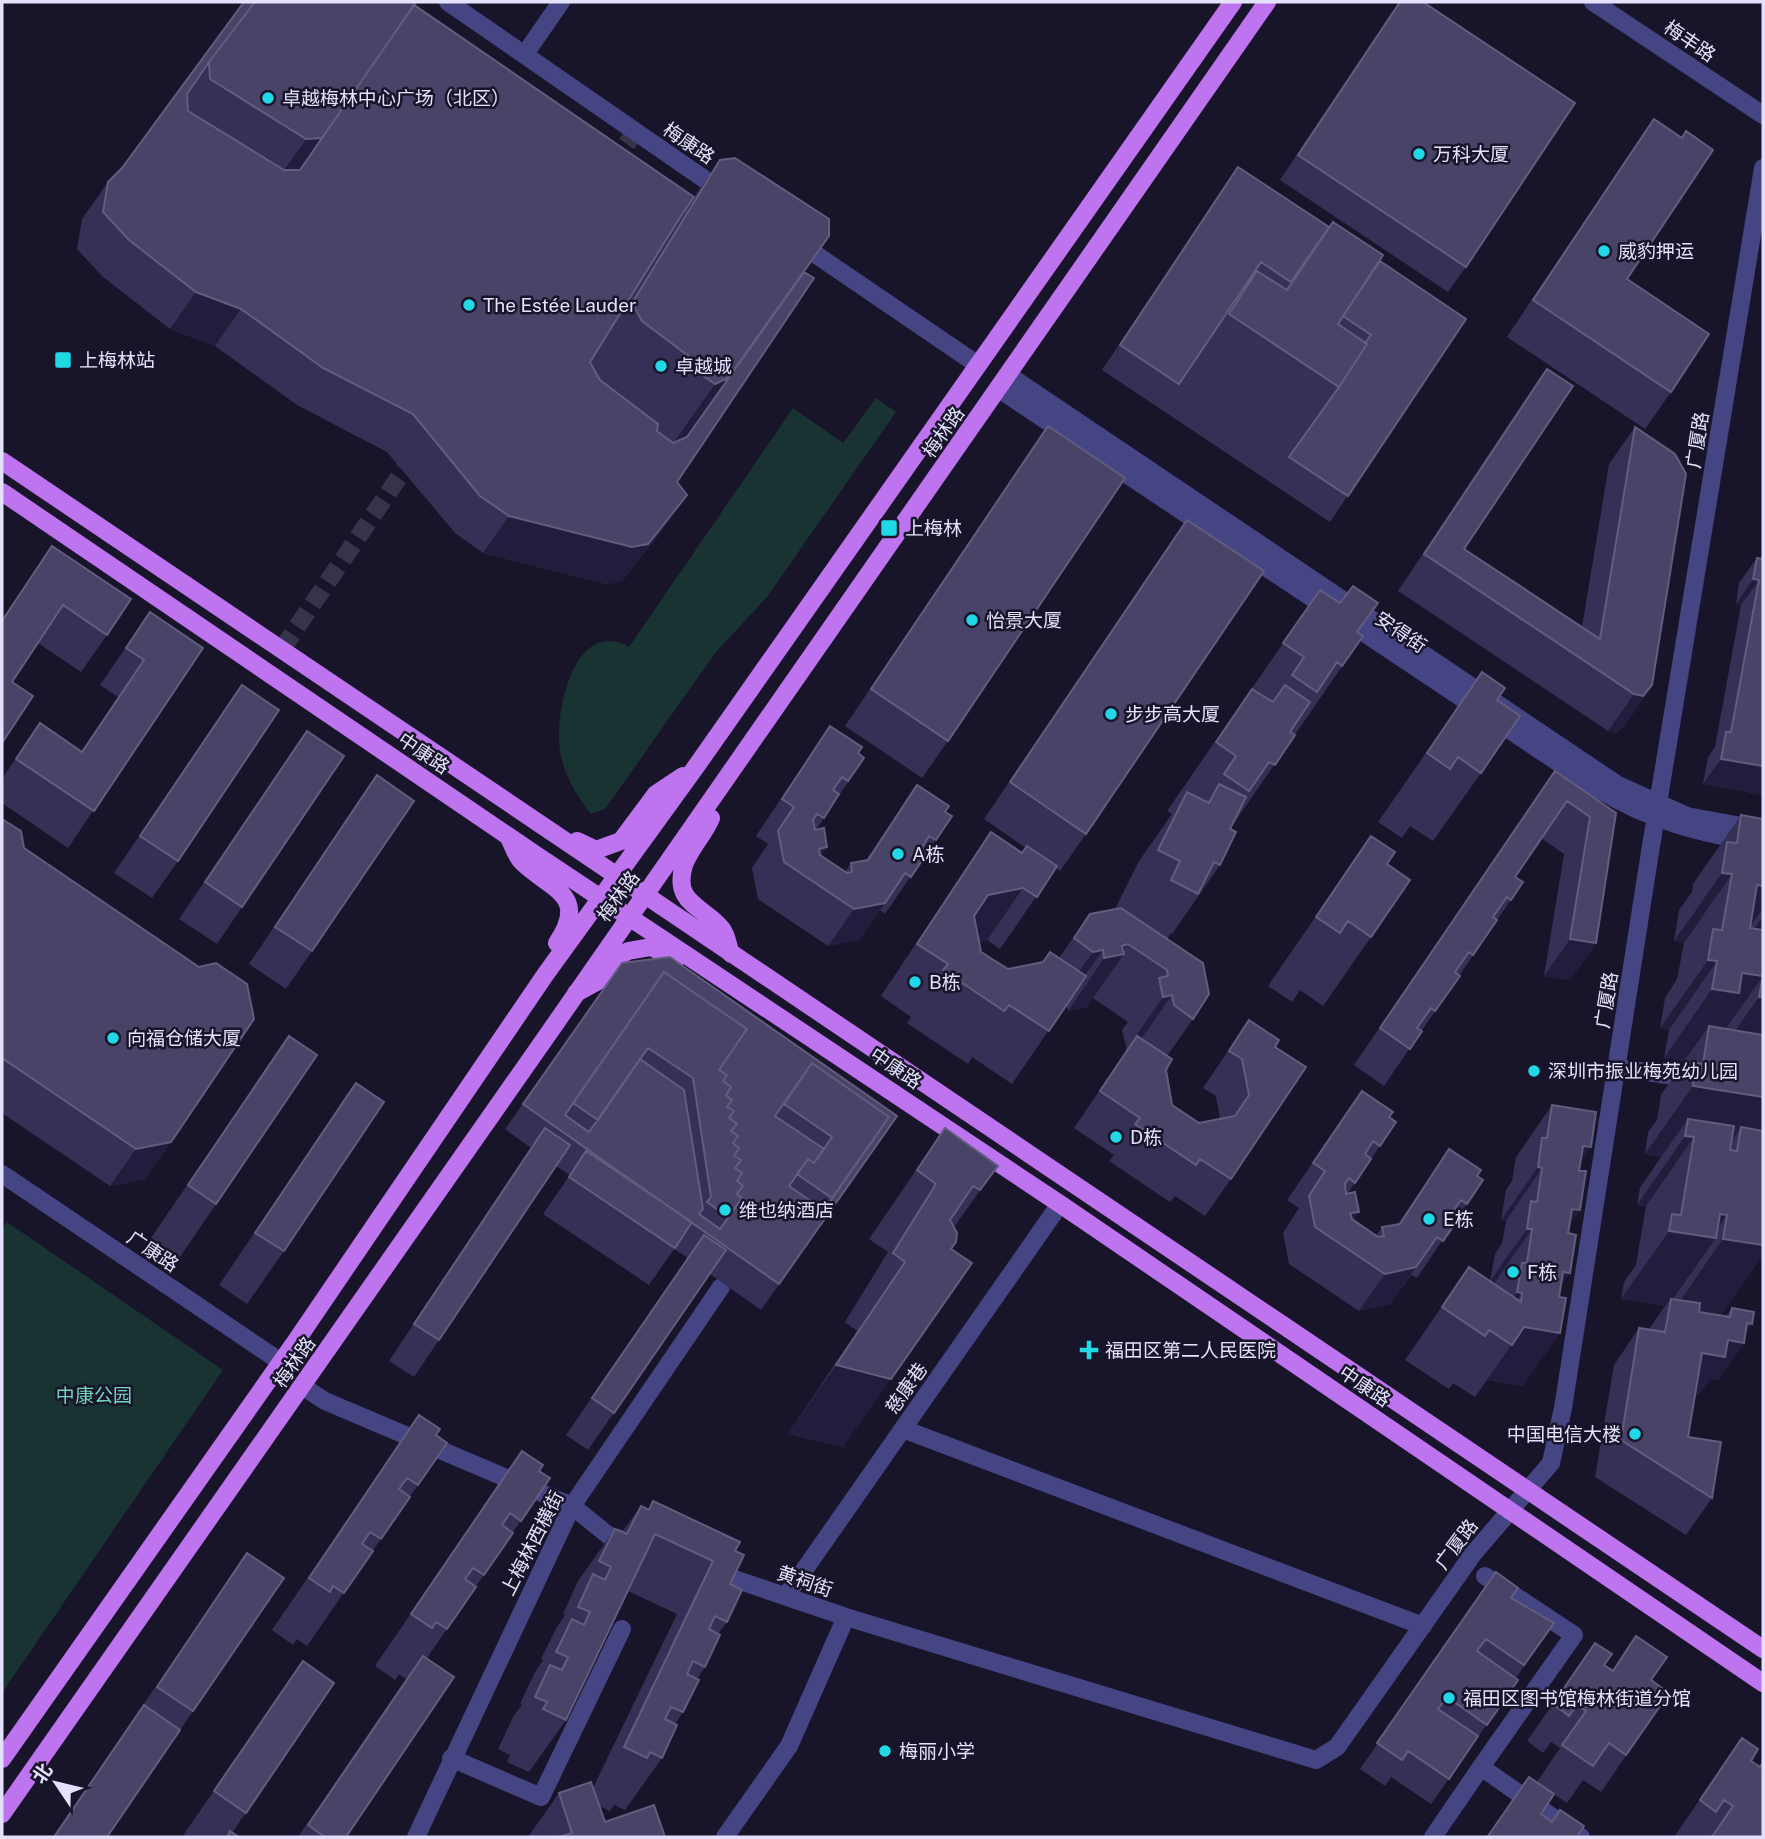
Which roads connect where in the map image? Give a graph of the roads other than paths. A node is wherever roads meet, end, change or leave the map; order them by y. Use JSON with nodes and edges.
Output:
{"nodes":[{"id":1,"x":448,"y":2,"type":"edge"},
{"id":2,"x":561,"y":2,"type":"edge"},
{"id":3,"x":1233,"y":2,"type":"edge"},
{"id":4,"x":1267,"y":2,"type":"edge"},
{"id":5,"x":1593,"y":2,"type":"edge"},
{"id":6,"x":525,"y":54,"type":"junction"},
{"id":7,"x":1763,"y":115,"type":"edge"},
{"id":8,"x":1763,"y":168,"type":"edge"},
{"id":9,"x":737,"y":201,"type":"edge"},
{"id":10,"x":783,"y":232,"type":"edge"},
{"id":11,"x":978,"y":365,"type":"junction"},
{"id":12,"x":1003,"y":382,"type":"junction"},
{"id":13,"x":2,"y":461,"type":"edge"},
{"id":14,"x":2,"y":492,"type":"edge"},
{"id":15,"x":695,"y":768,"type":"junction"},
{"id":16,"x":722,"y":788,"type":"junction"},
{"id":17,"x":1657,"y":812,"type":"junction"},
{"id":18,"x":522,"y":814,"type":"junction"},
{"id":19,"x":1763,"y":830,"type":"edge"},
{"id":20,"x":507,"y":834,"type":"junction"},
{"id":21,"x":1763,"y":844,"type":"edge"},
{"id":22,"x":617,"y":877,"type":"junction"},
{"id":23,"x":645,"y":895,"type":"junction"},
{"id":24,"x":602,"y":898,"type":"junction"},
{"id":25,"x":629,"y":917,"type":"junction"},
{"id":26,"x":731,"y":954,"type":"junction"},
{"id":27,"x":718,"y":974,"type":"junction"},
{"id":28,"x":545,"y":975,"type":"junction"},
{"id":29,"x":573,"y":995,"type":"junction"},
{"id":30,"x":1617,"y":1068,"type":"junction"},
{"id":31,"x":1710,"y":1081,"type":"edge"},
{"id":32,"x":2,"y":1174,"type":"edge"},
{"id":33,"x":1060,"y":1204,"type":"junction"},
{"id":34,"x":721,"y":1287,"type":"edge"},
{"id":35,"x":281,"y":1362,"type":"junction"},
{"id":36,"x":302,"y":1386,"type":"junction"},
{"id":37,"x":903,"y":1429,"type":"junction"},
{"id":38,"x":1527,"y":1492,"type":"junction"},
{"id":39,"x":572,"y":1506,"type":"junction"},
{"id":40,"x":1510,"y":1510,"type":"junction"},
{"id":41,"x":646,"y":1548,"type":"edge"},
{"id":42,"x":697,"y":1566,"type":"edge"},
{"id":43,"x":1485,"y":1576,"type":"dead end"},
{"id":44,"x":786,"y":1596,"type":"junction"},
{"id":45,"x":846,"y":1617,"type":"junction"},
{"id":46,"x":1423,"y":1626,"type":"junction"},
{"id":47,"x":622,"y":1629,"type":"edge"},
{"id":48,"x":1763,"y":1649,"type":"edge"},
{"id":49,"x":1763,"y":1683,"type":"edge"},
{"id":50,"x":452,"y":1758,"type":"junction"},
{"id":51,"x":2,"y":1759,"type":"edge"},
{"id":52,"x":1316,"y":1760,"type":"joint"},
{"id":53,"x":1481,"y":1767,"type":"junction"},
{"id":54,"x":2,"y":1814,"type":"edge"},
{"id":55,"x":416,"y":1837,"type":"edge"},
{"id":56,"x":725,"y":1837,"type":"edge"},
{"id":57,"x":1433,"y":1837,"type":"edge"},
{"id":58,"x":1581,"y":1837,"type":"edge"}],
"edges":[{"from":1,"to":6,"type":"street","name":"梅康路"},
{"from":2,"to":6,"type":"street"},
{"from":3,"to":11,"type":"main road","name":"梅林路"},
{"from":4,"to":12,"type":"main road","name":"梅林路"},
{"from":5,"to":7,"type":"street","name":"梅丰路"},
{"from":6,"to":9,"type":"street","name":"梅康路"},
{"from":8,"to":17,"type":"street","name":"广厦路"},
{"from":10,"to":11,"type":"street"},
{"from":11,"to":15,"type":"main road","name":"梅林路"},
{"from":12,"to":16,"type":"main road","name":"梅林路"},
{"from":12,"to":17,"type":"street","name":"安得街"},
{"from":13,"to":18,"type":"main road","name":"中康路"},
{"from":14,"to":20,"type":"main road","name":"中康路"},
{"from":15,"to":18,"type":"main road"},
{"from":15,"to":22,"type":"main road","name":"梅林路"},
{"from":16,"to":23,"type":"main road","name":"梅林路"},
{"from":16,"to":26,"type":"main road"},
{"from":17,"to":19,"type":"street","name":"安得街"},
{"from":17,"to":21,"type":"street","name":"安得街"},
{"from":17,"to":30,"type":"street","name":"广厦路"},
{"from":18,"to":22,"type":"main road","name":"中康路"},
{"from":20,"to":24,"type":"main road","name":"中康路"},
{"from":20,"to":28,"type":"main road"},
{"from":22,"to":23,"type":"main road","name":"中康路"},
{"from":22,"to":24,"type":"main road","name":"梅林路"},
{"from":23,"to":25,"type":"main road","name":"梅林路"},
{"from":23,"to":26,"type":"main road","name":"中康路"},
{"from":24,"to":25,"type":"main road","name":"中康路"},
{"from":24,"to":28,"type":"main road","name":"梅林路"},
{"from":25,"to":27,"type":"main road","name":"中康路"},
{"from":25,"to":29,"type":"main road","name":"梅林路"},
{"from":26,"to":38,"type":"main road","name":"中康路"},
{"from":27,"to":29,"type":"main road"},
{"from":27,"to":33,"type":"main road","name":"中康路"},
{"from":28,"to":35,"type":"main road","name":"梅林路"},
{"from":29,"to":36,"type":"main road","name":"梅林路"},
{"from":30,"to":31,"type":"street"},
{"from":30,"to":38,"type":"street","name":"广厦路"},
{"from":32,"to":35,"type":"street","name":"广康路"},
{"from":33,"to":37,"type":"street","name":"慈康巷"},
{"from":33,"to":40,"type":"main road","name":"中康路"},
{"from":34,"to":39,"type":"street","name":"上梅林西横街"},
{"from":35,"to":51,"type":"main road","name":"梅林路"},
{"from":36,"to":39,"type":"street"},
{"from":36,"to":54,"type":"main road","name":"梅林路"},
{"from":37,"to":44,"type":"street","name":"慈康巷"},
{"from":37,"to":46,"type":"street"},
{"from":38,"to":40,"type":"street","name":"广厦路"},
{"from":38,"to":48,"type":"main road","name":"中康路"},
{"from":39,"to":41,"type":"street"},
{"from":39,"to":50,"type":"street","name":"上梅林西横街"},
{"from":40,"to":46,"type":"street","name":"广厦路"},
{"from":40,"to":49,"type":"main road","name":"中康路"},
{"from":42,"to":44,"type":"street","name":"黄祠街"},
{"from":43,"to":53,"type":"street"},
{"from":44,"to":45,"type":"street","name":"黄祠街"},
{"from":45,"to":52,"type":"street","name":"黄祠街"},
{"from":45,"to":56,"type":"street"},
{"from":46,"to":52,"type":"street","name":"广厦路"},
{"from":47,"to":50,"type":"street"},
{"from":50,"to":55,"type":"street","name":"上梅林西横街"},
{"from":53,"to":57,"type":"street"},
{"from":53,"to":58,"type":"street"}]}
